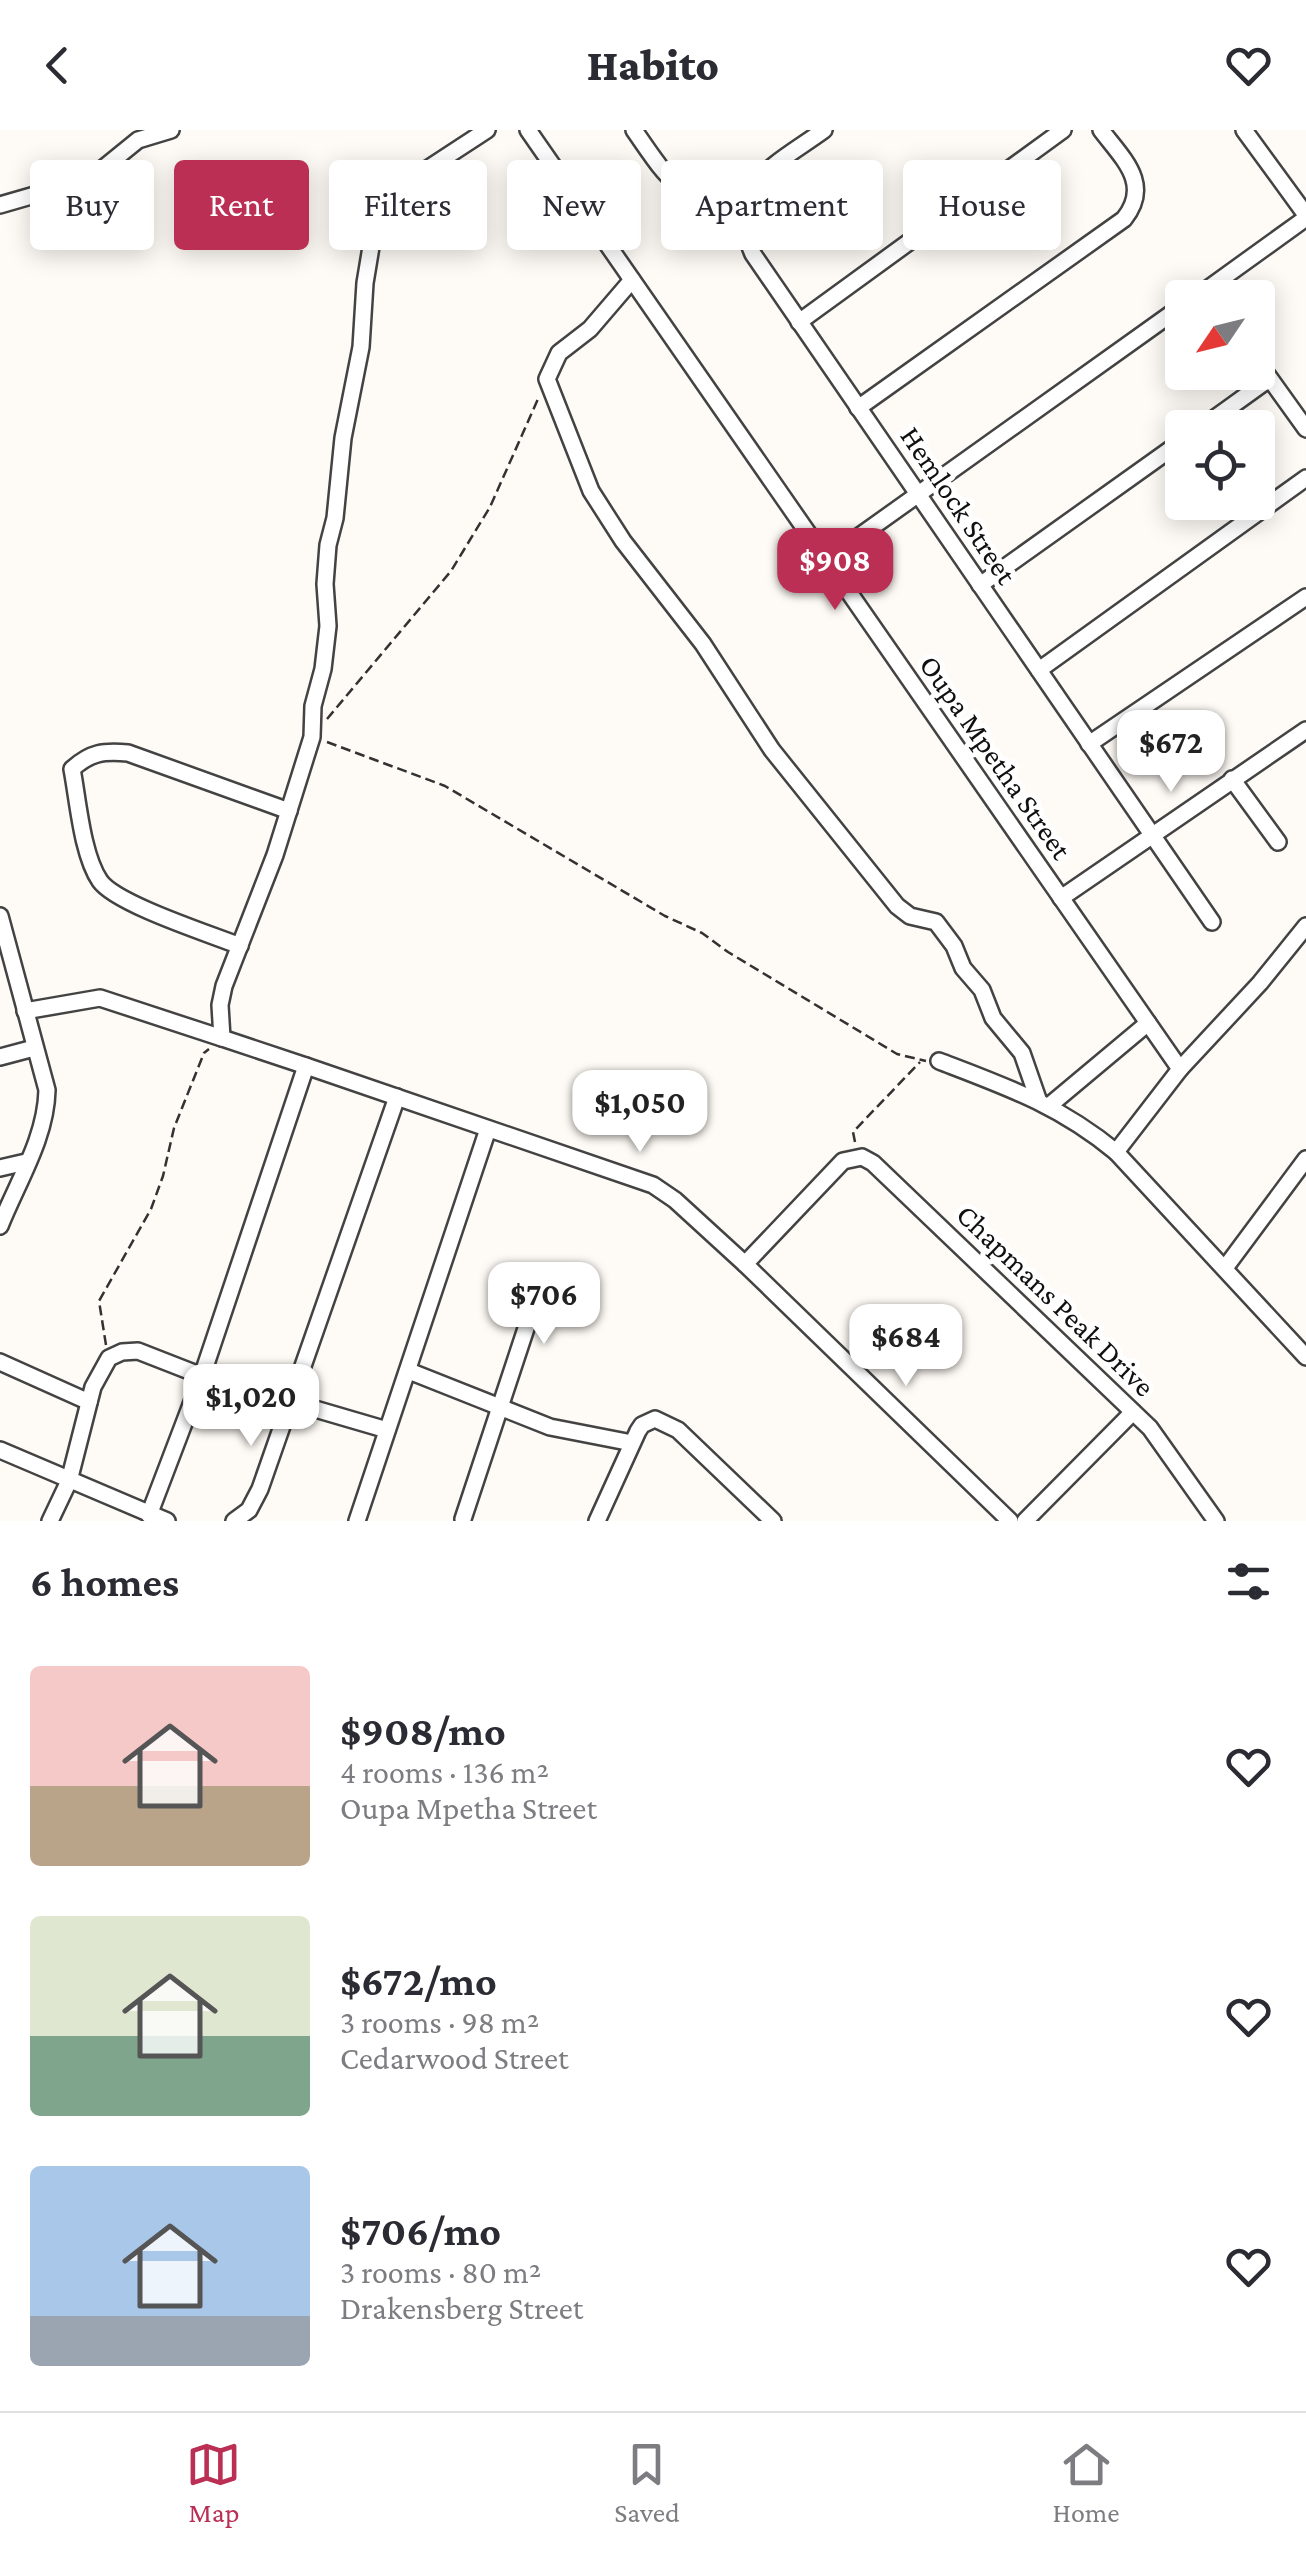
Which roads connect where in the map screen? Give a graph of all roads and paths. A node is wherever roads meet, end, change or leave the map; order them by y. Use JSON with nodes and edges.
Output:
{"nodes":[{"id":1,"x":171,"y":130,"type":"edge"},
{"id":2,"x":486,"y":130,"type":"edge"},
{"id":3,"x":528,"y":130,"type":"edge"},
{"id":4,"x":634,"y":130,"type":"edge"},
{"id":5,"x":824,"y":130,"type":"edge"},
{"id":6,"x":1063,"y":130,"type":"edge"},
{"id":7,"x":1100,"y":130,"type":"edge"},
{"id":8,"x":1244,"y":130,"type":"edge"},
{"id":9,"x":785,"y":160,"type":"edge"},
{"id":10,"x":661,"y":167,"type":"edge"},
{"id":11,"x":0,"y":205,"type":"edge"},
{"id":12,"x":1306,"y":217,"type":"edge"},
{"id":13,"x":751,"y":250,"type":"edge"},
{"id":14,"x":632,"y":280,"type":"junction"},
{"id":15,"x":1224,"y":280,"type":"edge"},
{"id":16,"x":1165,"y":318,"type":"edge"},
{"id":17,"x":799,"y":322,"type":"junction"},
{"id":18,"x":546,"y":379,"type":"junction"},
{"id":19,"x":1275,"y":386,"type":"edge"},
{"id":20,"x":1255,"y":390,"type":"edge"},
{"id":21,"x":858,"y":408,"type":"junction"},
{"id":22,"x":1227,"y":410,"type":"edge"},
{"id":23,"x":1306,"y":429,"type":"edge"},
{"id":24,"x":1165,"y":453,"type":"edge"},
{"id":25,"x":1306,"y":478,"type":"edge"},
{"id":26,"x":918,"y":495,"type":"junction"},
{"id":27,"x":826,"y":560,"type":"junction"},
{"id":28,"x":980,"y":585,"type":"junction"},
{"id":29,"x":1306,"y":598,"type":"edge"},
{"id":30,"x":1039,"y":670,"type":"junction"},
{"id":31,"x":1306,"y":730,"type":"edge"},
{"id":32,"x":312,"y":737,"type":"junction"},
{"id":33,"x":1089,"y":744,"type":"junction"},
{"id":34,"x":1232,"y":779,"type":"junction"},
{"id":35,"x":289,"y":810,"type":"junction"},
{"id":36,"x":1153,"y":836,"type":"junction"},
{"id":37,"x":1278,"y":842,"type":"dead end"},
{"id":38,"x":1061,"y":898,"type":"junction"},
{"id":39,"x":0,"y":916,"type":"edge"},
{"id":40,"x":1212,"y":922,"type":"dead end"},
{"id":41,"x":1306,"y":926,"type":"edge"},
{"id":42,"x":240,"y":946,"type":"junction"},
{"id":43,"x":6,"y":968,"type":"edge"},
{"id":44,"x":25,"y":1011,"type":"junction"},
{"id":45,"x":1148,"y":1024,"type":"junction"},
{"id":46,"x":222,"y":1038,"type":"junction"},
{"id":47,"x":34,"y":1048,"type":"junction"},
{"id":48,"x":0,"y":1057,"type":"edge"},
{"id":49,"x":921,"y":1061,"type":"junction"},
{"id":50,"x":939,"y":1061,"type":"joint"},
{"id":51,"x":306,"y":1066,"type":"junction"},
{"id":52,"x":1180,"y":1070,"type":"junction"},
{"id":53,"x":398,"y":1097,"type":"junction"},
{"id":54,"x":1044,"y":1102,"type":"junction"},
{"id":55,"x":488,"y":1130,"type":"junction"},
{"id":56,"x":1116,"y":1152,"type":"junction"},
{"id":57,"x":858,"y":1157,"type":"junction"},
{"id":58,"x":1306,"y":1159,"type":"edge"},
{"id":59,"x":26,"y":1162,"type":"junction"},
{"id":60,"x":0,"y":1168,"type":"edge"},
{"id":61,"x":0,"y":1226,"type":"edge"},
{"id":62,"x":745,"y":1264,"type":"junction"},
{"id":63,"x":1225,"y":1268,"type":"junction"},
{"id":64,"x":544,"y":1274,"type":"dead end"},
{"id":65,"x":1306,"y":1357,"type":"edge"},
{"id":66,"x":109,"y":1358,"type":"junction"},
{"id":67,"x":0,"y":1362,"type":"edge"},
{"id":68,"x":410,"y":1371,"type":"junction"},
{"id":69,"x":202,"y":1376,"type":"junction"},
{"id":70,"x":89,"y":1402,"type":"junction"},
{"id":71,"x":292,"y":1402,"type":"junction"},
{"id":72,"x":501,"y":1406,"type":"junction"},
{"id":73,"x":1133,"y":1412,"type":"junction"},
{"id":74,"x":387,"y":1430,"type":"junction"},
{"id":75,"x":632,"y":1443,"type":"junction"},
{"id":76,"x":0,"y":1450,"type":"edge"},
{"id":77,"x":69,"y":1482,"type":"junction"},
{"id":78,"x":150,"y":1515,"type":"junction"},
{"id":79,"x":464,"y":1518,"type":"dead end"},
{"id":80,"x":50,"y":1521,"type":"edge"},
{"id":81,"x":167,"y":1521,"type":"edge"},
{"id":82,"x":234,"y":1521,"type":"edge"},
{"id":83,"x":356,"y":1521,"type":"edge"},
{"id":84,"x":598,"y":1521,"type":"edge"},
{"id":85,"x":773,"y":1521,"type":"edge"},
{"id":86,"x":1010,"y":1521,"type":"edge"},
{"id":87,"x":1025,"y":1521,"type":"edge"},
{"id":88,"x":1216,"y":1521,"type":"edge"}],
"edges":[{"from":1,"to":11,"type":"street"},
{"from":2,"to":32,"type":"street"},
{"from":3,"to":14,"type":"street","name":"Oupa Mpetha Street"},
{"from":4,"to":10,"type":"street"},
{"from":5,"to":9,"type":"street"},
{"from":6,"to":17,"type":"street"},
{"from":7,"to":21,"type":"street"},
{"from":8,"to":12,"type":"street"},
{"from":12,"to":15,"type":"street"},
{"from":13,"to":17,"type":"street","name":"Hemlock Street"},
{"from":14,"to":18,"type":"street"},
{"from":14,"to":27,"type":"street","name":"Oupa Mpetha Street"},
{"from":16,"to":26,"type":"street"},
{"from":17,"to":21,"type":"street","name":"Hemlock Street"},
{"from":18,"to":32,"type":"path"},
{"from":18,"to":54,"type":"street"},
{"from":19,"to":23,"type":"street"},
{"from":20,"to":22,"type":"street"},
{"from":21,"to":26,"type":"street","name":"Hemlock Street"},
{"from":24,"to":28,"type":"street"},
{"from":25,"to":30,"type":"street"},
{"from":26,"to":27,"type":"street"},
{"from":26,"to":28,"type":"street","name":"Hemlock Street"},
{"from":27,"to":38,"type":"street","name":"Oupa Mpetha Street"},
{"from":28,"to":30,"type":"street","name":"Hemlock Street"},
{"from":29,"to":33,"type":"street"},
{"from":30,"to":33,"type":"street","name":"Hemlock Street"},
{"from":31,"to":34,"type":"street"},
{"from":32,"to":35,"type":"street"},
{"from":32,"to":49,"type":"path"},
{"from":33,"to":36,"type":"street","name":"Hemlock Street"},
{"from":34,"to":36,"type":"street"},
{"from":34,"to":37,"type":"street"},
{"from":35,"to":42,"type":"street"},
{"from":35,"to":42,"type":"street"},
{"from":36,"to":38,"type":"street"},
{"from":36,"to":40,"type":"street","name":"Hemlock Street"},
{"from":38,"to":45,"type":"street","name":"Oupa Mpetha Street"},
{"from":39,"to":43,"type":"street"},
{"from":41,"to":52,"type":"street"},
{"from":42,"to":46,"type":"street"},
{"from":43,"to":44,"type":"street"},
{"from":44,"to":46,"type":"street"},
{"from":44,"to":47,"type":"street"},
{"from":45,"to":52,"type":"street","name":"Oupa Mpetha Street"},
{"from":45,"to":54,"type":"street"},
{"from":46,"to":51,"type":"street"},
{"from":46,"to":66,"type":"path"},
{"from":47,"to":48,"type":"street"},
{"from":47,"to":59,"type":"street"},
{"from":49,"to":50,"type":"path"},
{"from":49,"to":57,"type":"path"},
{"from":50,"to":54,"type":"street"},
{"from":51,"to":53,"type":"street"},
{"from":51,"to":69,"type":"street"},
{"from":52,"to":56,"type":"street"},
{"from":53,"to":55,"type":"street"},
{"from":53,"to":71,"type":"street"},
{"from":54,"to":56,"type":"street"},
{"from":55,"to":62,"type":"street"},
{"from":55,"to":68,"type":"street"},
{"from":56,"to":63,"type":"street"},
{"from":57,"to":62,"type":"street"},
{"from":57,"to":73,"type":"street","name":"Chapmans Peak Drive"},
{"from":58,"to":63,"type":"street"},
{"from":59,"to":60,"type":"street"},
{"from":59,"to":61,"type":"street"},
{"from":62,"to":86,"type":"street"},
{"from":63,"to":65,"type":"street"},
{"from":64,"to":72,"type":"street"},
{"from":66,"to":69,"type":"street"},
{"from":66,"to":70,"type":"street"},
{"from":67,"to":70,"type":"street"},
{"from":68,"to":72,"type":"street"},
{"from":68,"to":74,"type":"street"},
{"from":69,"to":71,"type":"street"},
{"from":69,"to":78,"type":"street"},
{"from":70,"to":77,"type":"street"},
{"from":71,"to":74,"type":"street"},
{"from":71,"to":82,"type":"street"},
{"from":72,"to":75,"type":"street"},
{"from":72,"to":79,"type":"street"},
{"from":73,"to":87,"type":"street"},
{"from":73,"to":88,"type":"street","name":"Chapmans Peak Drive"},
{"from":74,"to":83,"type":"street"},
{"from":75,"to":84,"type":"street"},
{"from":75,"to":85,"type":"street"},
{"from":76,"to":77,"type":"street"},
{"from":77,"to":78,"type":"street"},
{"from":77,"to":80,"type":"street"},
{"from":78,"to":81,"type":"street"}]}
